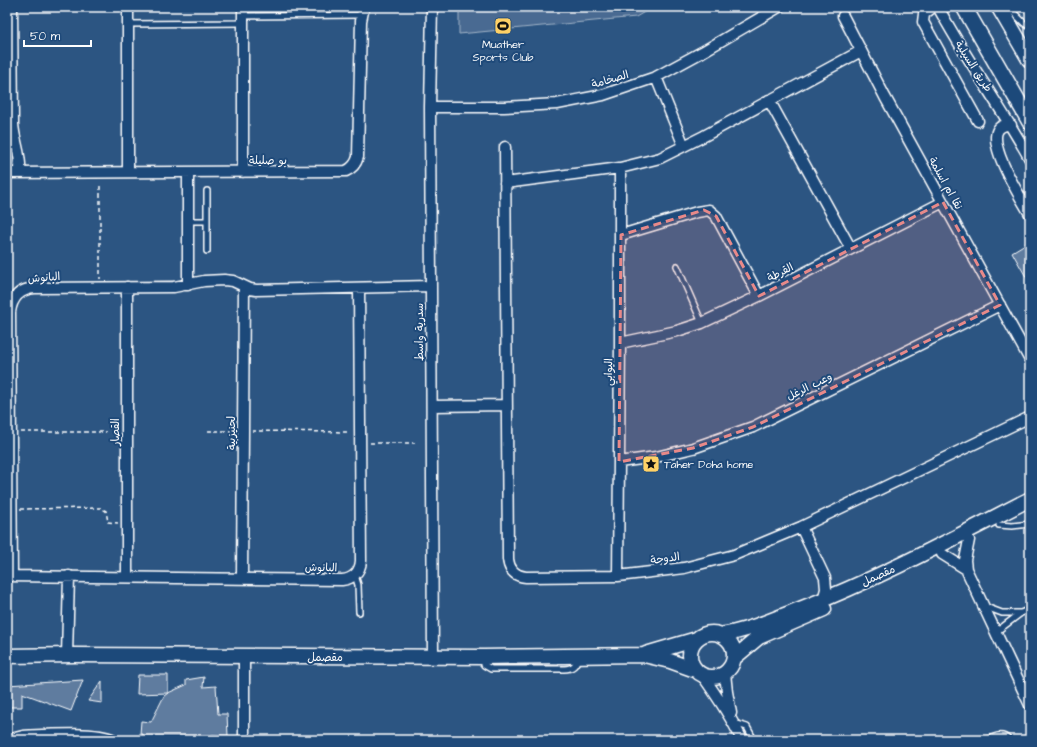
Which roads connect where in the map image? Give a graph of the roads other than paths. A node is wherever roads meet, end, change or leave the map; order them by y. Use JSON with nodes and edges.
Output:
{"nodes":[{"id":1,"x":12,"y":7,"type":"edge"},
{"id":2,"x":128,"y":7,"type":"edge"},
{"id":3,"x":432,"y":7,"type":"edge"},
{"id":4,"x":779,"y":7,"type":"edge"},
{"id":5,"x":933,"y":7,"type":"edge"},
{"id":6,"x":938,"y":7,"type":"edge"},
{"id":7,"x":964,"y":7,"type":"edge"},
{"id":8,"x":999,"y":7,"type":"edge"},
{"id":9,"x":1008,"y":7,"type":"edge"},
{"id":10,"x":363,"y":11,"type":"edge"},
{"id":11,"x":243,"y":15,"type":"edge"},
{"id":12,"x":843,"y":16,"type":"dead end"},
{"id":13,"x":128,"y":24,"type":"junction"},
{"id":14,"x":1030,"y":27,"type":"edge"},
{"id":15,"x":861,"y":51,"type":"junction"},
{"id":16,"x":1030,"y":60,"type":"edge"},
{"id":17,"x":656,"y":77,"type":"junction"},
{"id":18,"x":769,"y":100,"type":"junction"},
{"id":19,"x":430,"y":107,"type":"junction"},
{"id":20,"x":978,"y":121,"type":"dead end"},
{"id":21,"x":1030,"y":122,"type":"edge"},
{"id":22,"x":1011,"y":125,"type":"junction"},
{"id":23,"x":684,"y":146,"type":"junction"},
{"id":24,"x":505,"y":147,"type":"dead end"},
{"id":25,"x":1030,"y":159,"type":"edge"},
{"id":26,"x":620,"y":168,"type":"junction"},
{"id":27,"x":128,"y":172,"type":"junction"},
{"id":28,"x":243,"y":172,"type":"junction"},
{"id":29,"x":7,"y":173,"type":"edge"},
{"id":30,"x":20,"y":173,"type":"junction"},
{"id":31,"x":188,"y":173,"type":"junction"},
{"id":32,"x":505,"y":183,"type":"junction"},
{"id":33,"x":207,"y":191,"type":"dead end"},
{"id":34,"x":942,"y":202,"type":"junction"},
{"id":35,"x":1030,"y":214,"type":"edge"},
{"id":36,"x":189,"y":221,"type":"junction"},
{"id":37,"x":207,"y":221,"type":"junction"},
{"id":38,"x":621,"y":235,"type":"junction"},
{"id":39,"x":851,"y":249,"type":"junction"},
{"id":40,"x":207,"y":251,"type":"dead end"},
{"id":41,"x":677,"y":266,"type":"dead end"},
{"id":42,"x":188,"y":285,"type":"junction"},
{"id":43,"x":431,"y":286,"type":"junction"},
{"id":44,"x":127,"y":287,"type":"junction"},
{"id":45,"x":244,"y":287,"type":"junction"},
{"id":46,"x":359,"y":288,"type":"junction"},
{"id":47,"x":759,"y":296,"type":"junction"},
{"id":48,"x":1000,"y":305,"type":"junction"},
{"id":49,"x":702,"y":322,"type":"junction"},
{"id":50,"x":620,"y":343,"type":"junction"},
{"id":51,"x":1030,"y":360,"type":"edge"},
{"id":52,"x":507,"y":405,"type":"junction"},
{"id":53,"x":432,"y":406,"type":"junction"},
{"id":54,"x":1030,"y":417,"type":"edge"},
{"id":55,"x":619,"y":462,"type":"junction"},
{"id":56,"x":1030,"y":499,"type":"edge"},
{"id":57,"x":1030,"y":508,"type":"edge"},
{"id":58,"x":1030,"y":524,"type":"edge"},
{"id":59,"x":999,"y":525,"type":"junction"},
{"id":60,"x":801,"y":527,"type":"junction"},
{"id":61,"x":969,"y":540,"type":"junction"},
{"id":62,"x":942,"y":554,"type":"junction"},
{"id":63,"x":966,"y":570,"type":"junction"},
{"id":64,"x":355,"y":575,"type":"junction"},
{"id":65,"x":9,"y":576,"type":"edge"},
{"id":66,"x":69,"y":576,"type":"junction"},
{"id":67,"x":618,"y":576,"type":"junction"},
{"id":68,"x":127,"y":577,"type":"junction"},
{"id":69,"x":242,"y":578,"type":"junction"},
{"id":70,"x":825,"y":578,"type":"junction"},
{"id":71,"x":843,"y":590,"type":"junction"},
{"id":72,"x":823,"y":600,"type":"junction"},
{"id":73,"x":984,"y":606,"type":"junction"},
{"id":74,"x":1030,"y":609,"type":"edge"},
{"id":75,"x":359,"y":612,"type":"dead end"},
{"id":76,"x":1021,"y":613,"type":"junction"},
{"id":77,"x":996,"y":632,"type":"junction"},
{"id":78,"x":720,"y":635,"type":"junction"},
{"id":79,"x":697,"y":640,"type":"junction"},
{"id":80,"x":644,"y":655,"type":"junction"},
{"id":81,"x":7,"y":656,"type":"edge"},
{"id":82,"x":67,"y":656,"type":"junction"},
{"id":83,"x":244,"y":656,"type":"junction"},
{"id":84,"x":433,"y":657,"type":"junction"},
{"id":85,"x":734,"y":658,"type":"junction"},
{"id":86,"x":699,"y":672,"type":"junction"},
{"id":87,"x":726,"y":673,"type":"junction"},
{"id":88,"x":1026,"y":688,"type":"edge"},
{"id":89,"x":1030,"y":705,"type":"edge"},
{"id":90,"x":734,"y":723,"type":"junction"},
{"id":91,"x":12,"y":740,"type":"edge"},
{"id":92,"x":114,"y":740,"type":"edge"},
{"id":93,"x":244,"y":740,"type":"edge"},
{"id":94,"x":742,"y":740,"type":"edge"},
{"id":95,"x":754,"y":740,"type":"edge"},
{"id":96,"x":987,"y":740,"type":"edge"},
{"id":97,"x":1009,"y":740,"type":"edge"}],
"edges":[{"from":1,"to":30,"type":"street"},
{"from":2,"to":13,"type":"street"},
{"from":3,"to":19,"type":"street","name":"سدرية واسط"},
{"from":4,"to":17,"type":"street","name":"الصخامة"},
{"from":5,"to":20,"type":"street"},
{"from":6,"to":22,"type":"street","name":"طريق السيلية"},
{"from":7,"to":21,"type":"main road","name":"طريق السيلية"},
{"from":8,"to":16,"type":"main road"},
{"from":9,"to":14,"type":"lane"},
{"from":10,"to":11,"type":"lane"},
{"from":10,"to":28,"type":"street","name":"بو صليلة"},
{"from":11,"to":13,"type":"lane"},
{"from":11,"to":28,"type":"street"},
{"from":12,"to":15,"type":"street","name":"نقا ام اسلمة"},
{"from":13,"to":27,"type":"street"},
{"from":15,"to":18,"type":"street"},
{"from":15,"to":34,"type":"street","name":"نقا ام اسلمة"},
{"from":17,"to":19,"type":"street","name":"الصخامة"},
{"from":17,"to":23,"type":"street"},
{"from":18,"to":23,"type":"street"},
{"from":18,"to":39,"type":"street"},
{"from":19,"to":43,"type":"street","name":"سدرية واسط"},
{"from":22,"to":25,"type":"street","name":"طريق السيلية"},
{"from":22,"to":35,"type":"street"},
{"from":23,"to":26,"type":"street"},
{"from":24,"to":32,"type":"street"},
{"from":26,"to":32,"type":"street"},
{"from":26,"to":38,"type":"street","name":"اليوابي"},
{"from":27,"to":30,"type":"street","name":"بو صليلة"},
{"from":27,"to":31,"type":"street","name":"بو صليلة"},
{"from":28,"to":31,"type":"street","name":"بو صليلة"},
{"from":29,"to":30,"type":"street","name":"بو صليلة"},
{"from":31,"to":36,"type":"street"},
{"from":32,"to":52,"type":"street"},
{"from":33,"to":37,"type":"lane"},
{"from":34,"to":39,"type":"street","name":"القرطة"},
{"from":34,"to":48,"type":"street","name":"نقا ام اسلمة"},
{"from":36,"to":37,"type":"lane"},
{"from":36,"to":42,"type":"street"},
{"from":37,"to":40,"type":"lane"},
{"from":38,"to":47,"type":"street"},
{"from":38,"to":50,"type":"street","name":"اليوابي"},
{"from":39,"to":47,"type":"street","name":"القرطة"},
{"from":41,"to":49,"type":"lane"},
{"from":42,"to":44,"type":"street","name":"البانوش"},
{"from":42,"to":45,"type":"street","name":"البانوش"},
{"from":43,"to":46,"type":"street","name":"البانوش"},
{"from":43,"to":53,"type":"street","name":"سدرية واسط"},
{"from":44,"to":65,"type":"street","name":"البانوش"},
{"from":44,"to":68,"type":"street","name":"القصار"},
{"from":45,"to":46,"type":"street","name":"البانوش"},
{"from":45,"to":69,"type":"street","name":"لحنيزبية"},
{"from":46,"to":64,"type":"street"},
{"from":47,"to":49,"type":"street","name":"القرطة"},
{"from":48,"to":51,"type":"street","name":"نقا ام اسلمة"},
{"from":48,"to":55,"type":"street","name":"وعب الرغل"},
{"from":49,"to":50,"type":"street","name":"القرطة"},
{"from":50,"to":55,"type":"street","name":"اليوابي"},
{"from":52,"to":53,"type":"street"},
{"from":52,"to":67,"type":"street","name":"الدوحة"},
{"from":53,"to":84,"type":"street","name":"سدرية واسط"},
{"from":54,"to":60,"type":"street","name":"الدوحة"},
{"from":55,"to":67,"type":"street","name":"اليوابي"},
{"from":56,"to":71,"type":"street","name":"مقصمل"},
{"from":57,"to":59,"type":"street","name":"مقصمل"},
{"from":58,"to":59,"type":"lane"},
{"from":59,"to":61,"type":"street","name":"مقصمل"},
{"from":60,"to":67,"type":"street","name":"الدوحة"},
{"from":60,"to":70,"type":"street"},
{"from":61,"to":62,"type":"street","name":"مقصمل"},
{"from":61,"to":63,"type":"street"},
{"from":62,"to":63,"type":"street"},
{"from":62,"to":85,"type":"street","name":"مقصمل"},
{"from":63,"to":73,"type":"street"},
{"from":64,"to":69,"type":"street","name":"البانوش"},
{"from":64,"to":75,"type":"lane"},
{"from":65,"to":66,"type":"street","name":"البانوش"},
{"from":66,"to":68,"type":"street","name":"البانوش"},
{"from":66,"to":82,"type":"street"},
{"from":68,"to":69,"type":"street","name":"البانوش"},
{"from":70,"to":71,"type":"street"},
{"from":70,"to":72,"type":"street"},
{"from":71,"to":72,"type":"street","name":"مقصمل"},
{"from":72,"to":78,"type":"street","name":"مقصمل"},
{"from":73,"to":76,"type":"lane"},
{"from":73,"to":77,"type":"street"},
{"from":74,"to":76,"type":"lane"},
{"from":76,"to":77,"type":"lane"},
{"from":77,"to":88,"type":"street"},
{"from":78,"to":79,"type":"street"},
{"from":78,"to":85,"type":"street"},
{"from":79,"to":80,"type":"street","name":"مقصمل"},
{"from":79,"to":86,"type":"street"},
{"from":80,"to":84,"type":"street","name":"مقصمل"},
{"from":80,"to":86,"type":"street","name":"مقصمل"},
{"from":81,"to":82,"type":"street","name":"مقصمل"},
{"from":82,"to":83,"type":"street","name":"مقصمل"},
{"from":83,"to":84,"type":"street","name":"مقصمل"},
{"from":83,"to":93,"type":"street"},
{"from":85,"to":87,"type":"street"},
{"from":86,"to":87,"type":"street"},
{"from":86,"to":90,"type":"street"},
{"from":87,"to":90,"type":"street"},
{"from":88,"to":89,"type":"street"},
{"from":90,"to":94,"type":"street"},
{"from":90,"to":95,"type":"lane"},
{"from":91,"to":92,"type":"street"},
{"from":96,"to":97,"type":"lane"}]}
